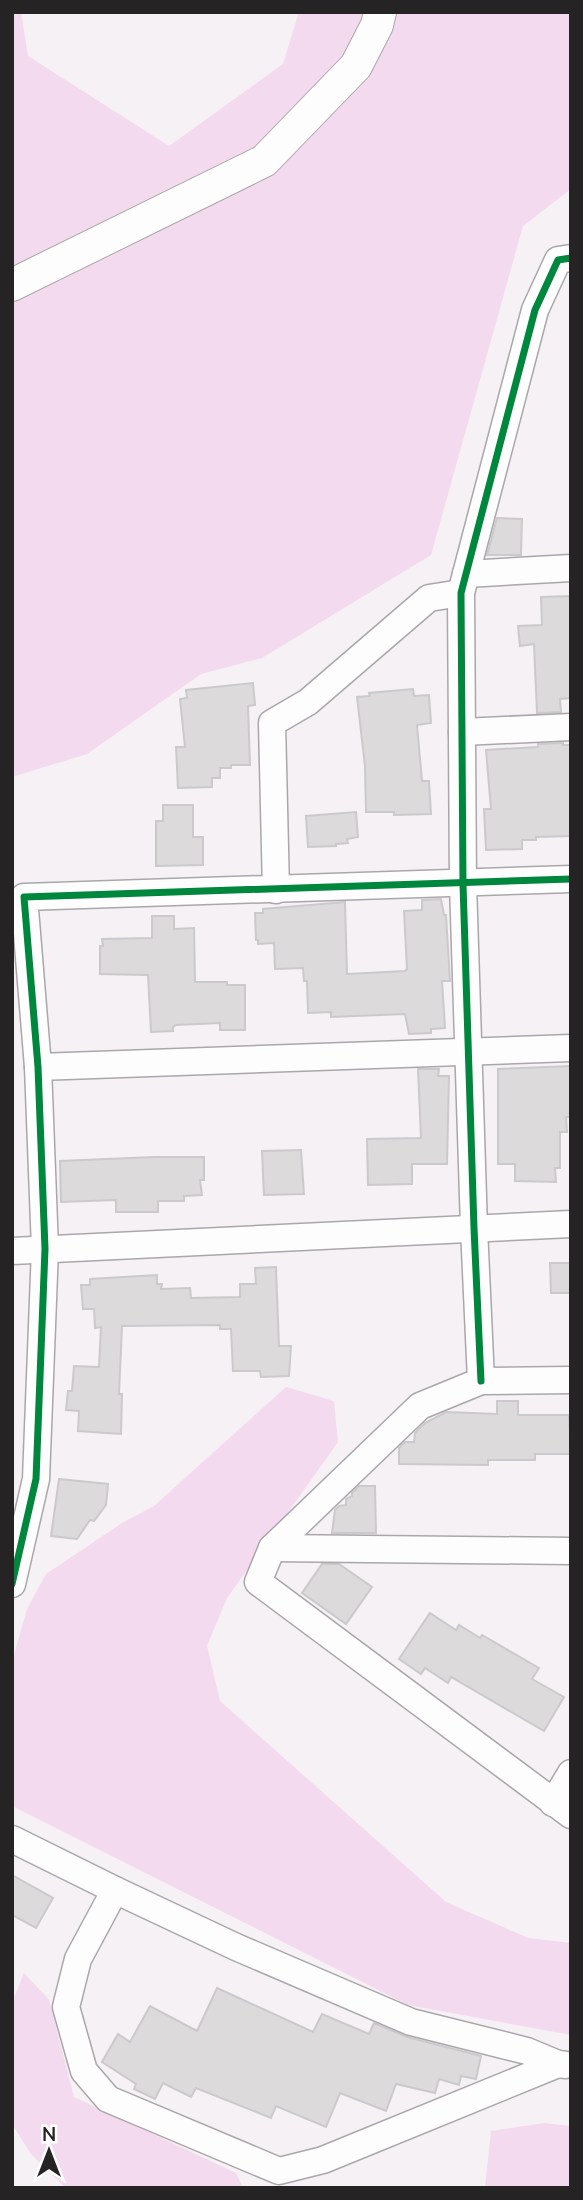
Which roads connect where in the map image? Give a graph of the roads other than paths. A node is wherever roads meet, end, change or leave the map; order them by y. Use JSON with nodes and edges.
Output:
{"nodes":[{"id":1,"x":380,"y":12,"type":"edge"},
{"id":2,"x":571,"y":258,"type":"edge"},
{"id":3,"x":12,"y":285,"type":"edge"},
{"id":4,"x":571,"y":568,"type":"edge"},
{"id":5,"x":463,"y":583,"type":"junction"},
{"id":6,"x":571,"y":727,"type":"edge"},
{"id":7,"x":462,"y":732,"type":"junction"},
{"id":8,"x":571,"y":879,"type":"edge"},
{"id":9,"x":463,"y":884,"type":"junction"},
{"id":10,"x":276,"y":890,"type":"junction"},
{"id":11,"x":571,"y":1048,"type":"edge"},
{"id":12,"x":468,"y":1052,"type":"junction"},
{"id":13,"x":38,"y":1067,"type":"junction"},
{"id":14,"x":571,"y":1224,"type":"edge"},
{"id":15,"x":474,"y":1228,"type":"junction"},
{"id":16,"x":45,"y":1250,"type":"junction"},
{"id":17,"x":12,"y":1251,"type":"edge"},
{"id":18,"x":571,"y":1380,"type":"edge"},
{"id":19,"x":481,"y":1381,"type":"junction"},
{"id":20,"x":272,"y":1548,"type":"junction"},
{"id":21,"x":571,"y":1551,"type":"edge"},
{"id":22,"x":12,"y":1584,"type":"edge"},
{"id":23,"x":571,"y":1773,"type":"edge"},
{"id":24,"x":562,"y":1809,"type":"edge"},
{"id":25,"x":12,"y":1839,"type":"edge"},
{"id":26,"x":115,"y":1890,"type":"junction"},
{"id":27,"x":565,"y":2065,"type":"edge"}],
"edges":[{"from":1,"to":3,"type":"street"},
{"from":2,"to":5,"type":"street"},
{"from":4,"to":5,"type":"street"},
{"from":5,"to":7,"type":"street"},
{"from":5,"to":10,"type":"street"},
{"from":6,"to":7,"type":"street"},
{"from":7,"to":9,"type":"street"},
{"from":8,"to":9,"type":"street"},
{"from":9,"to":10,"type":"street"},
{"from":9,"to":12,"type":"street"},
{"from":10,"to":13,"type":"street"},
{"from":11,"to":12,"type":"street"},
{"from":12,"to":13,"type":"street"},
{"from":12,"to":15,"type":"street"},
{"from":13,"to":16,"type":"street"},
{"from":14,"to":15,"type":"street"},
{"from":15,"to":16,"type":"street"},
{"from":15,"to":19,"type":"street"},
{"from":16,"to":17,"type":"street"},
{"from":16,"to":22,"type":"street"},
{"from":18,"to":19,"type":"street"},
{"from":19,"to":20,"type":"street"},
{"from":20,"to":21,"type":"street"},
{"from":20,"to":24,"type":"street"},
{"from":23,"to":24,"type":"street"},
{"from":25,"to":26,"type":"street"},
{"from":26,"to":27,"type":"street"},
{"from":26,"to":27,"type":"street"}]}
